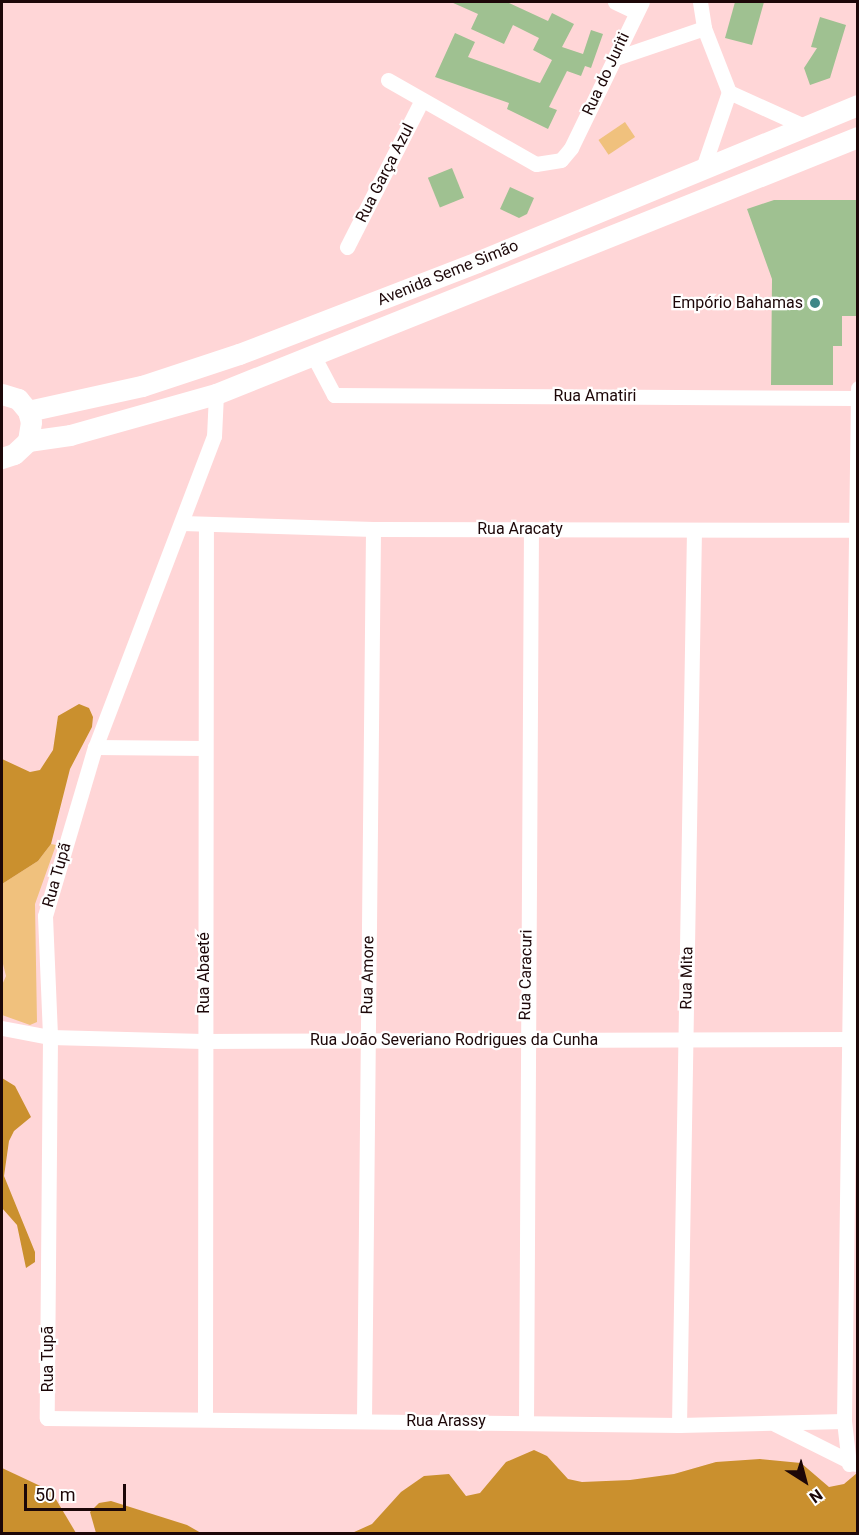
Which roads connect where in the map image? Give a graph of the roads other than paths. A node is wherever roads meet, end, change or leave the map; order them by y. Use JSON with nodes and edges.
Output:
{"nodes":[{"id":1,"x":615,"y":2,"type":"edge"},
{"id":2,"x":700,"y":2,"type":"edge"},
{"id":3,"x":638,"y":6,"type":"edge"},
{"id":4,"x":704,"y":28,"type":"junction"},
{"id":5,"x":616,"y":58,"type":"junction"},
{"id":6,"x":388,"y":80,"type":"dead end"},
{"id":7,"x":729,"y":92,"type":"junction"},
{"id":8,"x":422,"y":100,"type":"junction"},
{"id":9,"x":858,"y":105,"type":"edge"},
{"id":10,"x":804,"y":126,"type":"junction"},
{"id":11,"x":855,"y":137,"type":"edge"},
{"id":12,"x":704,"y":168,"type":"junction"},
{"id":13,"x":570,"y":223,"type":"junction"},
{"id":14,"x":347,"y":248,"type":"dead end"},
{"id":15,"x":541,"y":265,"type":"junction"},
{"id":16,"x":314,"y":357,"type":"junction"},
{"id":17,"x":857,"y":393,"type":"edge"},
{"id":18,"x":2,"y":394,"type":"edge"},
{"id":19,"x":216,"y":394,"type":"junction"},
{"id":20,"x":28,"y":411,"type":"junction"},
{"id":21,"x":28,"y":441,"type":"junction"},
{"id":22,"x":2,"y":458,"type":"edge"},
{"id":23,"x":182,"y":523,"type":"junction"},
{"id":24,"x":206,"y":527,"type":"junction"},
{"id":25,"x":373,"y":529,"type":"junction"},
{"id":26,"x":531,"y":529,"type":"junction"},
{"id":27,"x":694,"y":530,"type":"junction"},
{"id":28,"x":856,"y":530,"type":"edge"},
{"id":29,"x":94,"y":747,"type":"junction"},
{"id":30,"x":205,"y":748,"type":"junction"},
{"id":31,"x":2,"y":1028,"type":"edge"},
{"id":32,"x":50,"y":1037,"type":"junction"},
{"id":33,"x":853,"y":1039,"type":"edge"},
{"id":34,"x":367,"y":1040,"type":"junction"},
{"id":35,"x":526,"y":1040,"type":"junction"},
{"id":36,"x":203,"y":1041,"type":"junction"},
{"id":37,"x":686,"y":1041,"type":"junction"},
{"id":38,"x":852,"y":1191,"type":"edge"},
{"id":39,"x":851,"y":1337,"type":"edge"},
{"id":40,"x":47,"y":1418,"type":"joint"},
{"id":41,"x":205,"y":1419,"type":"junction"},
{"id":42,"x":364,"y":1420,"type":"junction"},
{"id":43,"x":844,"y":1421,"type":"junction"},
{"id":44,"x":526,"y":1422,"type":"junction"},
{"id":45,"x":774,"y":1424,"type":"junction"},
{"id":46,"x":679,"y":1425,"type":"junction"},
{"id":47,"x":853,"y":1464,"type":"edge"}],
"edges":[{"from":1,"to":3,"type":"street"},
{"from":2,"to":4,"type":"street"},
{"from":3,"to":5,"type":"street","name":"Rua do Juriti"},
{"from":4,"to":5,"type":"street"},
{"from":4,"to":7,"type":"street"},
{"from":5,"to":8,"type":"street","name":"Rua do Juriti"},
{"from":6,"to":8,"type":"street"},
{"from":7,"to":10,"type":"street"},
{"from":7,"to":12,"type":"street"},
{"from":8,"to":14,"type":"street","name":"Rua Garça Azul"},
{"from":9,"to":10,"type":"main road","name":"Avenida Seme Simão"},
{"from":10,"to":12,"type":"main road","name":"Avenida Seme Simão"},
{"from":11,"to":15,"type":"main road","name":"Avenida Seme Simão"},
{"from":12,"to":13,"type":"main road","name":"Avenida Seme Simão"},
{"from":13,"to":15,"type":"main road"},
{"from":13,"to":20,"type":"main road","name":"Avenida Seme Simão"},
{"from":15,"to":16,"type":"main road","name":"Avenida Seme Simão"},
{"from":16,"to":17,"type":"street","name":"Rua Amatiri"},
{"from":16,"to":19,"type":"main road","name":"Avenida Seme Simão"},
{"from":17,"to":28,"type":"street"},
{"from":18,"to":20,"type":"main road"},
{"from":19,"to":21,"type":"main road","name":"Avenida Seme Simão"},
{"from":19,"to":23,"type":"street","name":"Rua Tupã"},
{"from":20,"to":21,"type":"main road"},
{"from":21,"to":22,"type":"main road"},
{"from":23,"to":24,"type":"street","name":"Rua Aracaty"},
{"from":23,"to":29,"type":"street","name":"Rua Tupã"},
{"from":24,"to":25,"type":"street","name":"Rua Aracaty"},
{"from":24,"to":30,"type":"street","name":"Rua Abaeté"},
{"from":25,"to":26,"type":"street","name":"Rua Aracaty"},
{"from":25,"to":34,"type":"street","name":"Rua Amore"},
{"from":26,"to":27,"type":"street","name":"Rua Aracaty"},
{"from":26,"to":35,"type":"street","name":"Rua Caracuri"},
{"from":27,"to":28,"type":"street","name":"Rua Aracaty"},
{"from":27,"to":37,"type":"street","name":"Rua Mita"},
{"from":28,"to":33,"type":"street"},
{"from":29,"to":30,"type":"street"},
{"from":29,"to":32,"type":"street","name":"Rua Tupã"},
{"from":30,"to":36,"type":"street","name":"Rua Abaeté"},
{"from":31,"to":32,"type":"street","name":"Rua João Severiano Rodrigues da Cunha"},
{"from":32,"to":36,"type":"street","name":"Rua João Severiano Rodrigues da Cunha"},
{"from":32,"to":40,"type":"street","name":"Rua Tupã"},
{"from":33,"to":37,"type":"street","name":"Rua João Severiano Rodrigues da Cunha"},
{"from":33,"to":38,"type":"street"},
{"from":34,"to":35,"type":"street","name":"Rua João Severiano Rodrigues da Cunha"},
{"from":34,"to":36,"type":"street","name":"Rua João Severiano Rodrigues da Cunha"},
{"from":34,"to":42,"type":"street","name":"Rua Amore"},
{"from":35,"to":37,"type":"street","name":"Rua João Severiano Rodrigues da Cunha"},
{"from":35,"to":44,"type":"street","name":"Rua Caracuri"},
{"from":36,"to":41,"type":"street","name":"Rua Abaeté"},
{"from":37,"to":46,"type":"street","name":"Rua Mita"},
{"from":38,"to":39,"type":"street"},
{"from":39,"to":43,"type":"street"},
{"from":40,"to":41,"type":"street","name":"Rua Arassy"},
{"from":41,"to":42,"type":"street","name":"Rua Arassy"},
{"from":42,"to":44,"type":"street","name":"Rua Arassy"},
{"from":43,"to":45,"type":"street","name":"Rua Arassy"},
{"from":43,"to":47,"type":"street"},
{"from":44,"to":46,"type":"street","name":"Rua Arassy"},
{"from":45,"to":46,"type":"street","name":"Rua Arassy"},
{"from":45,"to":47,"type":"street"}]}
